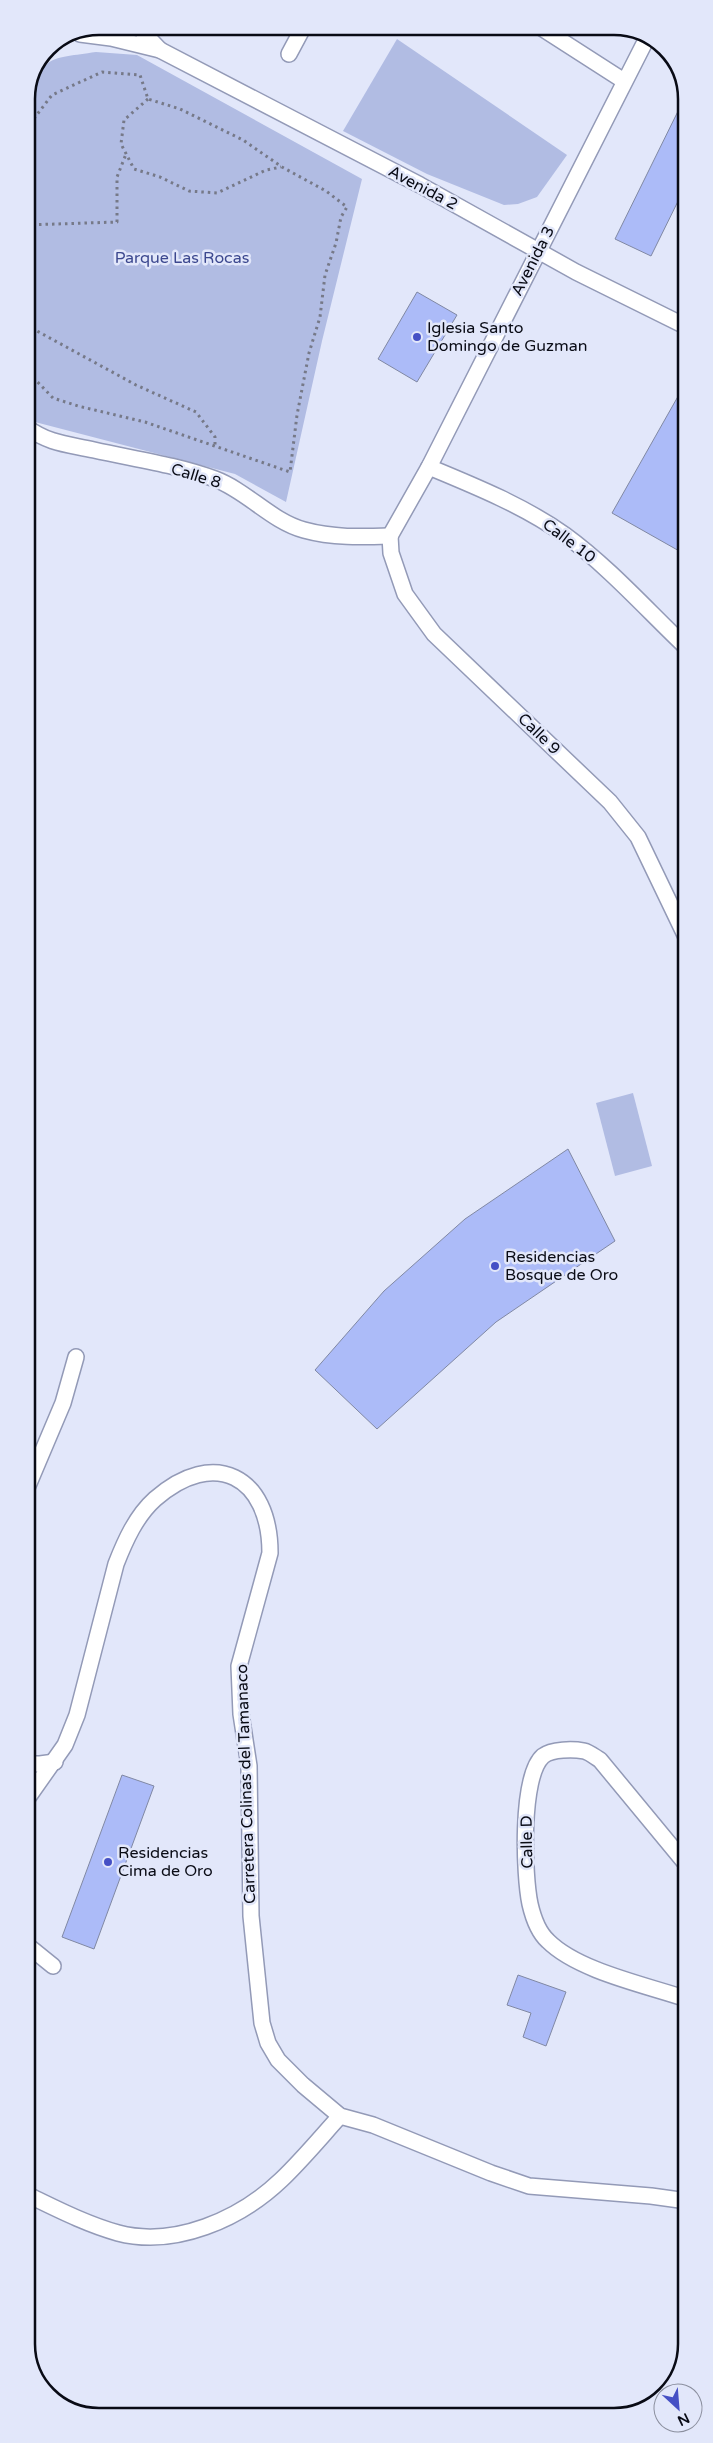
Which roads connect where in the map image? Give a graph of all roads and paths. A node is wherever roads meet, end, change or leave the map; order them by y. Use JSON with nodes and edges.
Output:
{"nodes":[{"id":1,"x":146,"y":35,"type":"edge"},
{"id":2,"x":299,"y":35,"type":"edge"},
{"id":3,"x":552,"y":35,"type":"edge"},
{"id":4,"x":92,"y":36,"type":"edge"},
{"id":5,"x":644,"y":43,"type":"edge"},
{"id":6,"x":160,"y":50,"type":"junction"},
{"id":7,"x":289,"y":54,"type":"dead end"},
{"id":8,"x":624,"y":81,"type":"junction"},
{"id":9,"x":148,"y":99,"type":"junction"},
{"id":10,"x":35,"y":117,"type":"edge"},
{"id":11,"x":126,"y":154,"type":"junction"},
{"id":12,"x":282,"y":167,"type":"junction"},
{"id":13,"x":35,"y":226,"type":"edge"},
{"id":14,"x":538,"y":251,"type":"junction"},
{"id":15,"x":678,"y":322,"type":"edge"},
{"id":16,"x":35,"y":331,"type":"edge"},
{"id":17,"x":35,"y":379,"type":"edge"},
{"id":18,"x":35,"y":433,"type":"edge"},
{"id":19,"x":215,"y":445,"type":"junction"},
{"id":20,"x":429,"y":467,"type":"junction"},
{"id":21,"x":390,"y":536,"type":"junction"},
{"id":22,"x":678,"y":640,"type":"edge"},
{"id":23,"x":678,"y":923,"type":"edge"},
{"id":24,"x":76,"y":1358,"type":"dead end"},
{"id":25,"x":35,"y":1469,"type":"edge"},
{"id":26,"x":55,"y":1762,"type":"junction"},
{"id":27,"x":35,"y":1764,"type":"edge"},
{"id":28,"x":35,"y":1788,"type":"edge"},
{"id":29,"x":678,"y":1854,"type":"edge"},
{"id":30,"x":35,"y":1951,"type":"edge"},
{"id":31,"x":53,"y":1966,"type":"dead end"},
{"id":32,"x":678,"y":1996,"type":"edge"},
{"id":33,"x":340,"y":2116,"type":"junction"},
{"id":34,"x":35,"y":2197,"type":"edge"},
{"id":35,"x":678,"y":2200,"type":"edge"}],
"edges":[{"from":1,"to":6,"type":"street","name":"Avenida 2"},
{"from":2,"to":7,"type":"street"},
{"from":3,"to":8,"type":"street"},
{"from":4,"to":6,"type":"street","name":"Avenida 2"},
{"from":5,"to":8,"type":"street","name":"Avenida 3"},
{"from":6,"to":14,"type":"street","name":"Avenida 2"},
{"from":8,"to":14,"type":"street","name":"Avenida 3"},
{"from":9,"to":10,"type":"path"},
{"from":9,"to":11,"type":"path"},
{"from":9,"to":12,"type":"path"},
{"from":11,"to":12,"type":"path"},
{"from":11,"to":13,"type":"path"},
{"from":12,"to":19,"type":"path"},
{"from":14,"to":15,"type":"street","name":"Avenida 2"},
{"from":14,"to":20,"type":"street","name":"Avenida 3"},
{"from":16,"to":19,"type":"path"},
{"from":17,"to":19,"type":"path"},
{"from":18,"to":21,"type":"street","name":"Calle 8"},
{"from":20,"to":21,"type":"street","name":"Avenida 3"},
{"from":20,"to":22,"type":"street","name":"Calle 10"},
{"from":21,"to":23,"type":"street","name":"Calle 9"},
{"from":24,"to":25,"type":"street"},
{"from":26,"to":27,"type":"street"},
{"from":26,"to":28,"type":"street","name":"Carretera Colinas del Tamanaco"},
{"from":26,"to":33,"type":"street","name":"Carretera Colinas del Tamanaco"},
{"from":29,"to":32,"type":"street","name":"Calle D"},
{"from":30,"to":31,"type":"street"},
{"from":33,"to":34,"type":"street"},
{"from":33,"to":35,"type":"street","name":"Carretera Colinas del Tamanaco"}]}
